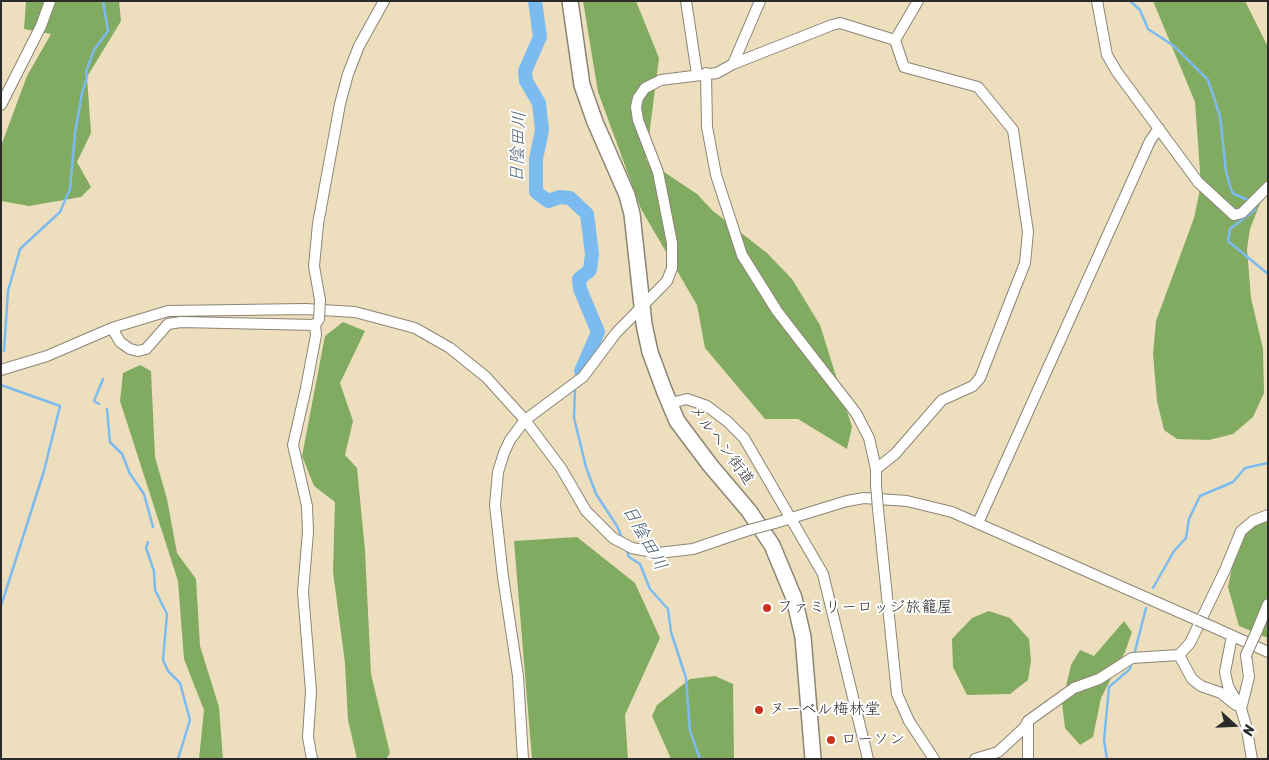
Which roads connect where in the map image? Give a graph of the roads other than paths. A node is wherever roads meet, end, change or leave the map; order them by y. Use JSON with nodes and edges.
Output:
{"nodes":[{"id":1,"x":50,"y":1,"type":"edge"},
{"id":2,"x":384,"y":1,"type":"edge"},
{"id":3,"x":570,"y":1,"type":"edge"},
{"id":4,"x":686,"y":1,"type":"edge"},
{"id":5,"x":760,"y":1,"type":"edge"},
{"id":6,"x":918,"y":1,"type":"edge"},
{"id":7,"x":1097,"y":1,"type":"edge"},
{"id":8,"x":895,"y":40,"type":"junction"},
{"id":9,"x":733,"y":64,"type":"junction"},
{"id":10,"x":702,"y":74,"type":"junction"},
{"id":11,"x":1,"y":104,"type":"edge"},
{"id":12,"x":1159,"y":128,"type":"junction"},
{"id":13,"x":1268,"y":187,"type":"edge"},
{"id":14,"x":642,"y":307,"type":"junction"},
{"id":15,"x":317,"y":322,"type":"junction"},
{"id":16,"x":112,"y":328,"type":"junction"},
{"id":17,"x":1,"y":370,"type":"edge"},
{"id":18,"x":671,"y":403,"type":"junction"},
{"id":19,"x":525,"y":420,"type":"junction"},
{"id":20,"x":876,"y":469,"type":"junction"},
{"id":21,"x":1268,"y":515,"type":"edge"},
{"id":22,"x":790,"y":518,"type":"junction"},
{"id":23,"x":978,"y":524,"type":"junction"},
{"id":24,"x":1268,"y":604,"type":"edge"},
{"id":25,"x":1232,"y":636,"type":"junction"},
{"id":26,"x":1268,"y":652,"type":"edge"},
{"id":27,"x":1179,"y":655,"type":"junction"},
{"id":28,"x":1241,"y":709,"type":"junction"},
{"id":29,"x":1028,"y":722,"type":"junction"},
{"id":30,"x":312,"y":759,"type":"edge"},
{"id":31,"x":523,"y":759,"type":"edge"},
{"id":32,"x":813,"y":759,"type":"edge"},
{"id":33,"x":868,"y":759,"type":"edge"},
{"id":34,"x":934,"y":759,"type":"edge"},
{"id":35,"x":974,"y":759,"type":"edge"},
{"id":36,"x":1028,"y":759,"type":"edge"},
{"id":37,"x":1252,"y":759,"type":"edge"}],
"edges":[{"from":1,"to":11,"type":"street"},
{"from":2,"to":15,"type":"street","bridge":true},
{"from":3,"to":14,"type":"highway","name":"メルヘン街道"},
{"from":4,"to":10,"type":"street"},
{"from":5,"to":9,"type":"street"},
{"from":6,"to":8,"type":"street"},
{"from":7,"to":12,"type":"street"},
{"from":8,"to":9,"type":"street"},
{"from":8,"to":20,"type":"street"},
{"from":9,"to":10,"type":"street"},
{"from":10,"to":14,"type":"street"},
{"from":10,"to":20,"type":"street"},
{"from":12,"to":13,"type":"street"},
{"from":12,"to":23,"type":"street"},
{"from":14,"to":18,"type":"highway","name":"メルヘン街道"},
{"from":14,"to":19,"type":"street"},
{"from":15,"to":16,"type":"street"},
{"from":15,"to":30,"type":"street"},
{"from":16,"to":17,"type":"street"},
{"from":16,"to":19,"type":"street"},
{"from":18,"to":22,"type":"street"},
{"from":18,"to":32,"type":"highway","name":"メルヘン街道"},
{"from":19,"to":22,"type":"street","bridge":true},
{"from":19,"to":31,"type":"street"},
{"from":20,"to":34,"type":"street","bridge":true},
{"from":21,"to":27,"type":"street"},
{"from":22,"to":23,"type":"street"},
{"from":22,"to":33,"type":"street"},
{"from":23,"to":25,"type":"street","bridge":true},
{"from":24,"to":28,"type":"street","bridge":true},
{"from":25,"to":26,"type":"street"},
{"from":25,"to":28,"type":"street"},
{"from":27,"to":28,"type":"street"},
{"from":27,"to":29,"type":"street"},
{"from":28,"to":37,"type":"street"},
{"from":29,"to":35,"type":"street"},
{"from":29,"to":36,"type":"street"}]}
